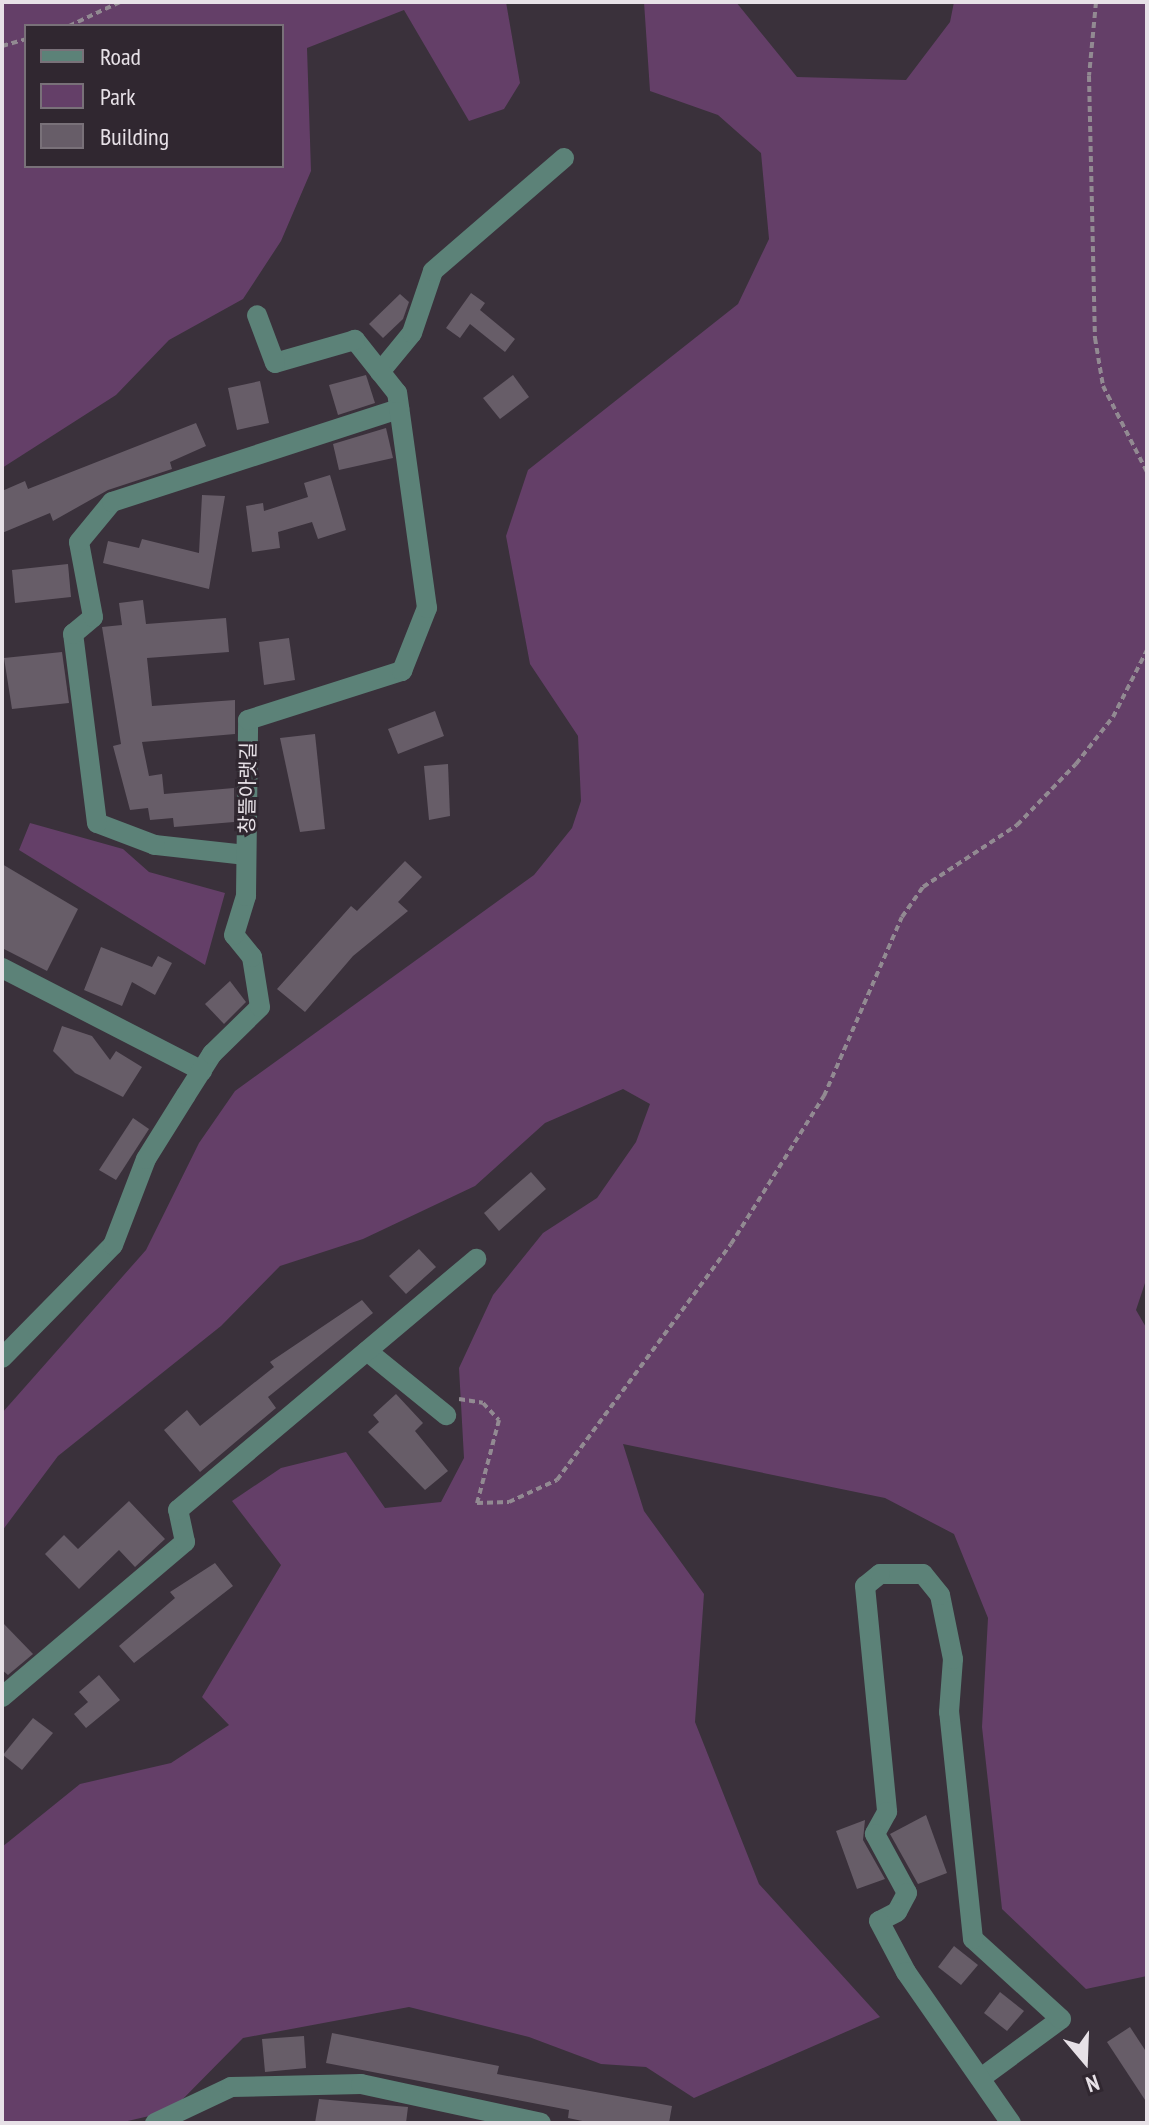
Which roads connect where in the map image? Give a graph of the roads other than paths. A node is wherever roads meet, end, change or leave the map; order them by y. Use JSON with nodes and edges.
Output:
{"nodes":[{"id":1,"x":564,"y":158,"type":"dead end"},
{"id":2,"x":257,"y":315,"type":"dead end"},
{"id":3,"x":380,"y":372,"type":"junction"},
{"id":4,"x":399,"y":409,"type":"junction"},
{"id":5,"x":246,"y":855,"type":"junction"},
{"id":6,"x":2,"y":968,"type":"edge"},
{"id":7,"x":202,"y":1071,"type":"junction"},
{"id":8,"x":476,"y":1259,"type":"dead end"},
{"id":9,"x":367,"y":1351,"type":"junction"},
{"id":10,"x":2,"y":1358,"type":"edge"},
{"id":11,"x":446,"y":1415,"type":"dead end"},
{"id":12,"x":2,"y":1697,"type":"edge"},
{"id":13,"x":981,"y":2078,"type":"junction"},
{"id":14,"x":155,"y":2123,"type":"edge"},
{"id":15,"x":541,"y":2123,"type":"edge"},
{"id":16,"x":1011,"y":2123,"type":"edge"}],
"edges":[{"from":1,"to":3,"type":"lane"},
{"from":2,"to":3,"type":"lane","name":"창뜰아랫길"},
{"from":3,"to":4,"type":"lane","name":"창뜰아랫길"},
{"from":4,"to":5,"type":"lane","name":"창뜰아랫길"},
{"from":4,"to":5,"type":"lane"},
{"from":5,"to":7,"type":"lane","name":"창뜰아랫길"},
{"from":6,"to":7,"type":"lane"},
{"from":7,"to":10,"type":"lane","name":"창뜰아랫길"},
{"from":8,"to":9,"type":"lane"},
{"from":9,"to":11,"type":"lane"},
{"from":9,"to":12,"type":"lane"},
{"from":13,"to":13,"type":"lane"},
{"from":13,"to":16,"type":"lane"},
{"from":14,"to":15,"type":"lane"}]}
